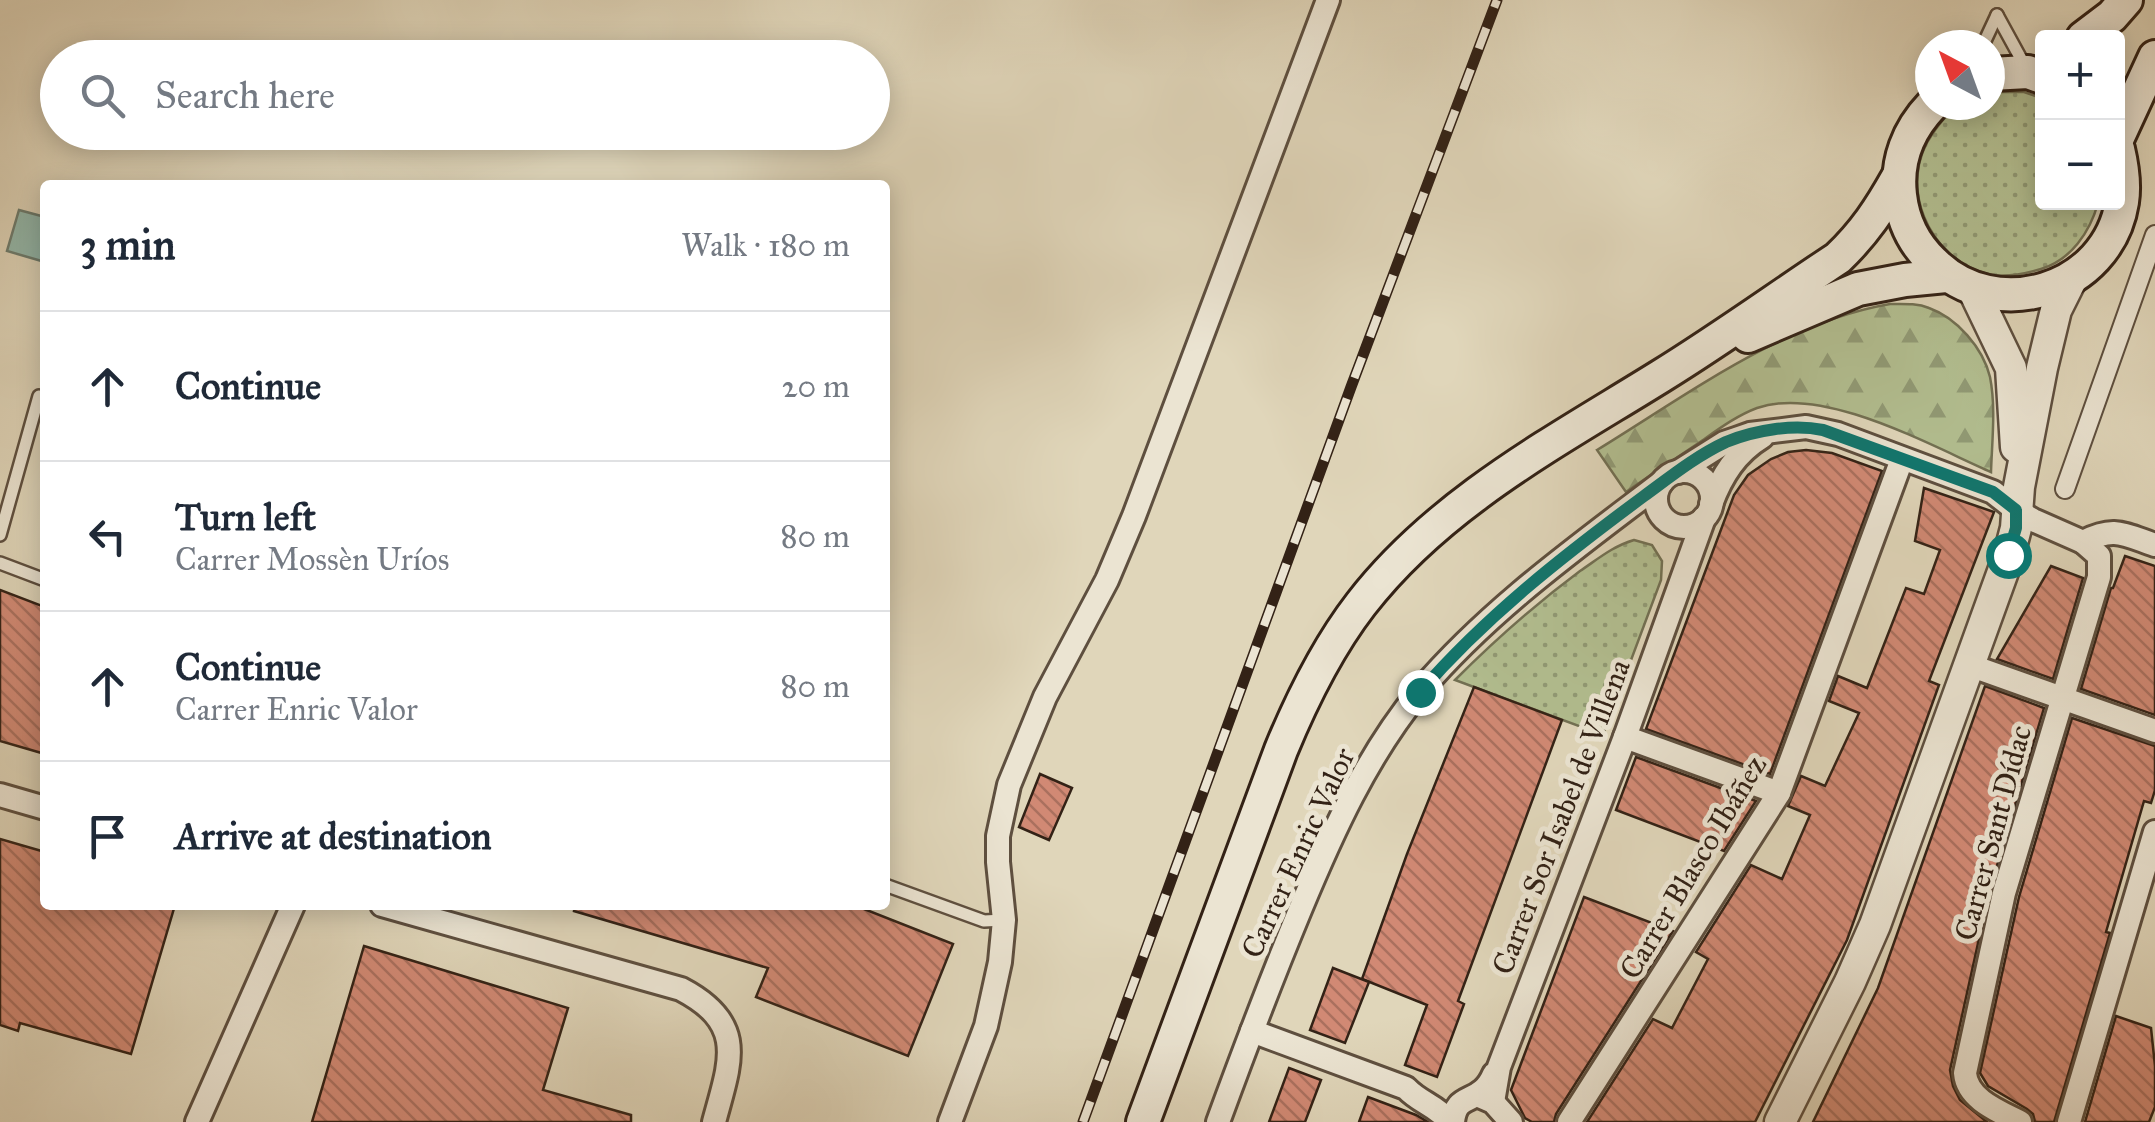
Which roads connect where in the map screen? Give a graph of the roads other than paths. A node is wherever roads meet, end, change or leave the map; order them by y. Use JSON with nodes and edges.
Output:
{"nodes":[{"id":1,"x":1328,"y":0,"type":"edge"},
{"id":2,"x":2126,"y":0,"type":"edge"},
{"id":3,"x":1990,"y":30,"type":"edge"},
{"id":4,"x":2093,"y":30,"type":"edge"},
{"id":5,"x":2155,"y":58,"type":"edge"},
{"id":6,"x":2035,"y":66,"type":"edge"},
{"id":7,"x":2035,"y":70,"type":"edge"},
{"id":8,"x":2005,"y":73,"type":"edge"},
{"id":9,"x":1918,"y":120,"type":"edge"},
{"id":10,"x":2125,"y":123,"type":"edge"},
{"id":11,"x":1898,"y":177,"type":"junction"},
{"id":12,"x":2119,"y":210,"type":"edge"},
{"id":13,"x":2155,"y":235,"type":"edge"},
{"id":14,"x":2072,"y":278,"type":"junction"},
{"id":15,"x":1960,"y":282,"type":"junction"},
{"id":16,"x":1675,"y":368,"type":"junction"},
{"id":17,"x":40,"y":396,"type":"dead end"},
{"id":18,"x":1770,"y":432,"type":"junction"},
{"id":19,"x":1902,"y":460,"type":"junction"},
{"id":20,"x":1669,"y":478,"type":"junction"},
{"id":21,"x":2066,"y":489,"type":"dead end"},
{"id":22,"x":2018,"y":499,"type":"junction"},
{"id":23,"x":1708,"y":511,"type":"junction"},
{"id":24,"x":1668,"y":522,"type":"junction"},
{"id":25,"x":0,"y":535,"type":"edge"},
{"id":26,"x":2083,"y":542,"type":"junction"},
{"id":27,"x":2155,"y":544,"type":"edge"},
{"id":28,"x":0,"y":563,"type":"edge"},
{"id":29,"x":40,"y":578,"type":"edge"},
{"id":30,"x":1679,"y":588,"type":"junction"},
{"id":31,"x":1968,"y":665,"type":"junction"},
{"id":32,"x":2062,"y":699,"type":"junction"},
{"id":33,"x":2155,"y":731,"type":"edge"},
{"id":34,"x":1625,"y":737,"type":"junction"},
{"id":35,"x":1779,"y":793,"type":"junction"},
{"id":36,"x":0,"y":795,"type":"edge"},
{"id":37,"x":40,"y":807,"type":"edge"},
{"id":38,"x":2155,"y":832,"type":"edge"},
{"id":39,"x":890,"y":887,"type":"edge"},
{"id":40,"x":2144,"y":909,"type":"edge"},
{"id":41,"x":291,"y":910,"type":"edge"},
{"id":42,"x":400,"y":910,"type":"edge"},
{"id":43,"x":1004,"y":920,"type":"junction"},
{"id":44,"x":1252,"y":1030,"type":"junction"},
{"id":45,"x":1406,"y":1088,"type":"junction"},
{"id":46,"x":1490,"y":1108,"type":"edge"},
{"id":47,"x":197,"y":1122,"type":"edge"},
{"id":48,"x":714,"y":1122,"type":"edge"},
{"id":49,"x":950,"y":1122,"type":"edge"},
{"id":50,"x":1143,"y":1122,"type":"edge"},
{"id":51,"x":1218,"y":1122,"type":"edge"},
{"id":52,"x":1451,"y":1122,"type":"edge"},
{"id":53,"x":1569,"y":1122,"type":"edge"},
{"id":54,"x":1780,"y":1122,"type":"edge"},
{"id":55,"x":2020,"y":1122,"type":"edge"},
{"id":56,"x":2068,"y":1122,"type":"edge"}],
"edges":[{"from":1,"to":43,"type":"street"},
{"from":2,"to":4,"type":"main road"},
{"from":3,"to":6,"type":"lane"},
{"from":5,"to":10,"type":"main road"},
{"from":7,"to":8,"type":"main road"},
{"from":9,"to":11,"type":"main road"},
{"from":11,"to":15,"type":"main road"},
{"from":11,"to":16,"type":"main road"},
{"from":12,"to":14,"type":"main road"},
{"from":13,"to":21,"type":"street"},
{"from":14,"to":15,"type":"main road"},
{"from":14,"to":22,"type":"street"},
{"from":15,"to":16,"type":"main road"},
{"from":15,"to":22,"type":"street"},
{"from":16,"to":50,"type":"main road"},
{"from":17,"to":25,"type":"lane"},
{"from":18,"to":19,"type":"street","name":"Carrer Enric Valor"},
{"from":18,"to":20,"type":"street","name":"Carrer Enric Valor"},
{"from":18,"to":23,"type":"street","name":"Carrer Sor Isabel de Villena"},
{"from":19,"to":22,"type":"street","name":"Carrer Enric Valor"},
{"from":19,"to":35,"type":"street","name":"Carrer Blasco Ibáñez"},
{"from":20,"to":23,"type":"street"},
{"from":20,"to":24,"type":"street"},
{"from":20,"to":44,"type":"street","name":"Carrer Enric Valor"},
{"from":22,"to":26,"type":"street","name":"Carrer Enric Valor"},
{"from":22,"to":31,"type":"street"},
{"from":23,"to":24,"type":"street"},
{"from":23,"to":30,"type":"street","name":"Carrer Sor Isabel de Villena"},
{"from":24,"to":30,"type":"street","name":"Carrer Sor Isabel de Villena"},
{"from":26,"to":27,"type":"street"},
{"from":26,"to":32,"type":"street","name":"Carrer Sant Dídac"},
{"from":28,"to":29,"type":"lane"},
{"from":30,"to":34,"type":"street","name":"Carrer Sor Isabel de Villena"},
{"from":31,"to":32,"type":"street"},
{"from":31,"to":54,"type":"street"},
{"from":32,"to":33,"type":"street"},
{"from":32,"to":55,"type":"street","name":"Carrer Sant Dídac"},
{"from":34,"to":35,"type":"street"},
{"from":34,"to":46,"type":"street","name":"Carrer Sor Isabel de Villena"},
{"from":35,"to":53,"type":"street","name":"Carrer Blasco Ibáñez"},
{"from":36,"to":37,"type":"street"},
{"from":38,"to":40,"type":"street"},
{"from":39,"to":43,"type":"lane"},
{"from":40,"to":56,"type":"street"},
{"from":41,"to":47,"type":"street"},
{"from":42,"to":48,"type":"street"},
{"from":43,"to":49,"type":"street"},
{"from":44,"to":45,"type":"street"},
{"from":44,"to":51,"type":"street","name":"Carrer Enric Valor"},
{"from":45,"to":46,"type":"street"},
{"from":45,"to":52,"type":"street"},
{"from":46,"to":52,"type":"street","name":"Carrer Sor Isabel de Villena"}]}
